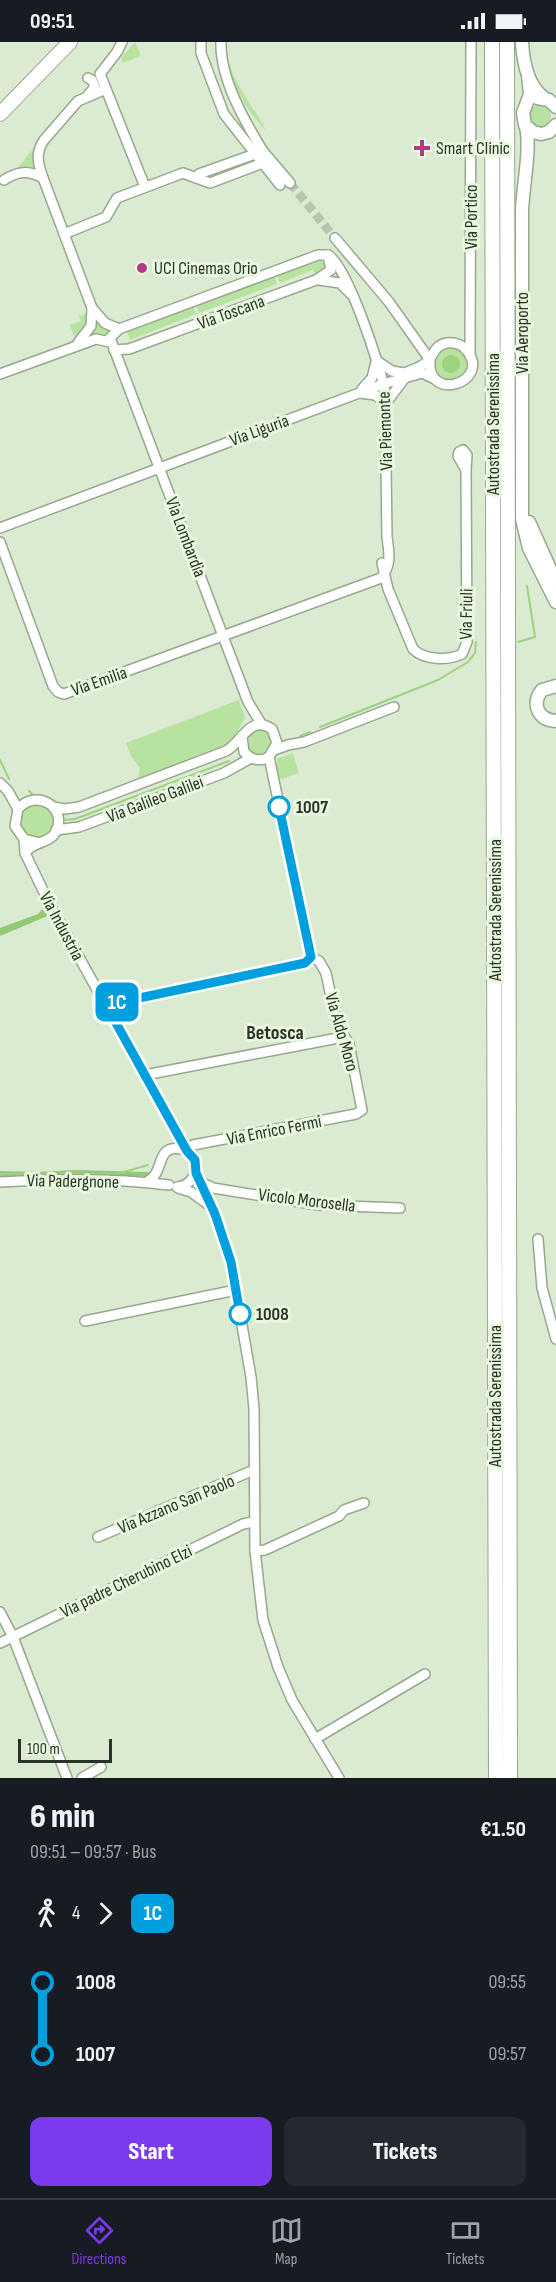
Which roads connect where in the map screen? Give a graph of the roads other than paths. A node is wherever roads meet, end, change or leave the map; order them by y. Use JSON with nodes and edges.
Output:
{"nodes":[{"id":1,"x":70,"y":42,"type":"edge"},
{"id":2,"x":122,"y":42,"type":"edge"},
{"id":3,"x":201,"y":42,"type":"edge"},
{"id":4,"x":221,"y":42,"type":"edge"},
{"id":5,"x":471,"y":42,"type":"edge"},
{"id":6,"x":492,"y":42,"type":"edge"},
{"id":7,"x":507,"y":42,"type":"edge"},
{"id":8,"x":522,"y":42,"type":"edge"},
{"id":9,"x":528,"y":75,"type":"junction"},
{"id":10,"x":88,"y":78,"type":"dead end"},
{"id":11,"x":106,"y":89,"type":"junction"},
{"id":12,"x":86,"y":97,"type":"junction"},
{"id":13,"x":544,"y":98,"type":"junction"},
{"id":14,"x":527,"y":105,"type":"junction"},
{"id":15,"x":556,"y":107,"type":"edge"},
{"id":16,"x":0,"y":114,"type":"edge"},
{"id":17,"x":556,"y":125,"type":"edge"},
{"id":18,"x":526,"y":127,"type":"junction"},
{"id":19,"x":544,"y":134,"type":"junction"},
{"id":20,"x":260,"y":154,"type":"junction"},
{"id":21,"x":525,"y":163,"type":"junction"},
{"id":22,"x":263,"y":164,"type":"junction"},
{"id":23,"x":43,"y":178,"type":"junction"},
{"id":24,"x":196,"y":178,"type":"junction"},
{"id":25,"x":4,"y":180,"type":"dead end"},
{"id":26,"x":290,"y":183,"type":"tunnel mouth"},
{"id":27,"x":280,"y":185,"type":"tunnel mouth"},
{"id":28,"x":146,"y":188,"type":"junction"},
{"id":29,"x":64,"y":234,"type":"junction"},
{"id":30,"x":335,"y":238,"type":"tunnel mouth"},
{"id":31,"x":328,"y":255,"type":"junction"},
{"id":32,"x":316,"y":280,"type":"junction"},
{"id":33,"x":352,"y":295,"type":"junction"},
{"id":34,"x":92,"y":308,"type":"junction"},
{"id":35,"x":119,"y":329,"type":"junction"},
{"id":36,"x":417,"y":342,"type":"junction"},
{"id":37,"x":76,"y":345,"type":"junction"},
{"id":38,"x":112,"y":346,"type":"junction"},
{"id":39,"x":129,"y":349,"type":"junction"},
{"id":40,"x":470,"y":356,"type":"junction"},
{"id":41,"x":429,"y":360,"type":"junction"},
{"id":42,"x":376,"y":361,"type":"junction"},
{"id":43,"x":123,"y":371,"type":"junction"},
{"id":44,"x":0,"y":374,"type":"edge"},
{"id":45,"x":407,"y":374,"type":"junction"},
{"id":46,"x":435,"y":379,"type":"junction"},
{"id":47,"x":383,"y":384,"type":"junction"},
{"id":48,"x":358,"y":393,"type":"junction"},
{"id":49,"x":386,"y":403,"type":"junction"},
{"id":50,"x":159,"y":467,"type":"junction"},
{"id":51,"x":466,"y":470,"type":"dead end"},
{"id":52,"x":523,"y":504,"type":"junction"},
{"id":53,"x":0,"y":528,"type":"edge"},
{"id":54,"x":0,"y":542,"type":"edge"},
{"id":55,"x":386,"y":561,"type":"junction"},
{"id":56,"x":384,"y":575,"type":"junction"},
{"id":57,"x":556,"y":582,"type":"edge"},
{"id":58,"x":358,"y":586,"type":"junction"},
{"id":59,"x":395,"y":602,"type":"junction"},
{"id":60,"x":556,"y":602,"type":"edge"},
{"id":61,"x":223,"y":636,"type":"junction"},
{"id":62,"x":555,"y":685,"type":"edge"},
{"id":63,"x":248,"y":702,"type":"junction"},
{"id":64,"x":394,"y":707,"type":"dead end"},
{"id":65,"x":556,"y":721,"type":"edge"},
{"id":66,"x":262,"y":725,"type":"junction"},
{"id":67,"x":244,"y":733,"type":"junction"},
{"id":68,"x":275,"y":734,"type":"junction"},
{"id":69,"x":288,"y":745,"type":"junction"},
{"id":70,"x":272,"y":754,"type":"junction"},
{"id":71,"x":254,"y":759,"type":"junction"},
{"id":72,"x":0,"y":783,"type":"edge"},
{"id":73,"x":274,"y":784,"type":"junction"},
{"id":74,"x":8,"y":791,"type":"junction"},
{"id":75,"x":32,"y":800,"type":"junction"},
{"id":76,"x":53,"y":807,"type":"junction"},
{"id":77,"x":18,"y":809,"type":"junction"},
{"id":78,"x":56,"y":830,"type":"junction"},
{"id":79,"x":24,"y":839,"type":"junction"},
{"id":80,"x":40,"y":843,"type":"junction"},
{"id":81,"x":25,"y":853,"type":"junction"},
{"id":82,"x":311,"y":957,"type":"junction"},
{"id":83,"x":106,"y":1005,"type":"junction"},
{"id":84,"x":343,"y":1034,"type":"junction"},
{"id":85,"x":145,"y":1075,"type":"junction"},
{"id":86,"x":362,"y":1110,"type":"joint"},
{"id":87,"x":172,"y":1124,"type":"junction"},
{"id":88,"x":170,"y":1150,"type":"junction"},
{"id":89,"x":187,"y":1151,"type":"junction"},
{"id":90,"x":158,"y":1167,"type":"junction"},
{"id":91,"x":0,"y":1182,"type":"edge"},
{"id":92,"x":147,"y":1182,"type":"junction"},
{"id":93,"x":204,"y":1183,"type":"junction"},
{"id":94,"x":173,"y":1186,"type":"junction"},
{"id":95,"x":191,"y":1192,"type":"junction"},
{"id":96,"x":211,"y":1205,"type":"junction"},
{"id":97,"x":400,"y":1208,"type":"dead end"},
{"id":98,"x":538,"y":1239,"type":"dead end"},
{"id":99,"x":236,"y":1290,"type":"junction"},
{"id":100,"x":85,"y":1321,"type":"dead end"},
{"id":101,"x":556,"y":1339,"type":"edge"},
{"id":102,"x":254,"y":1472,"type":"junction"},
{"id":103,"x":364,"y":1503,"type":"dead end"},
{"id":104,"x":254,"y":1522,"type":"junction"},
{"id":105,"x":98,"y":1537,"type":"dead end"},
{"id":106,"x":255,"y":1551,"type":"junction"},
{"id":107,"x":0,"y":1612,"type":"edge"},
{"id":108,"x":14,"y":1637,"type":"junction"},
{"id":109,"x":0,"y":1643,"type":"edge"},
{"id":110,"x":425,"y":1674,"type":"dead end"},
{"id":111,"x":315,"y":1739,"type":"junction"},
{"id":112,"x":101,"y":1767,"type":"dead end"},
{"id":113,"x":335,"y":1777,"type":"edge"},
{"id":114,"x":67,"y":1778,"type":"edge"},
{"id":115,"x":82,"y":1778,"type":"edge"},
{"id":116,"x":496,"y":1778,"type":"edge"},
{"id":117,"x":510,"y":1778,"type":"edge"}],
"edges":[{"from":1,"to":16,"type":"highway"},
{"from":2,"to":11,"type":"street"},
{"from":3,"to":20,"type":"street"},
{"from":4,"to":20,"type":"street"},
{"from":5,"to":40,"type":"street","name":"Via Portico"},
{"from":6,"to":116,"type":"highway","name":"Autostrada Serenissima"},
{"from":7,"to":117,"type":"highway","name":"Autostrada Serenissima"},
{"from":8,"to":9,"type":"main road"},
{"from":9,"to":13,"type":"main road"},
{"from":9,"to":14,"type":"main road"},
{"from":10,"to":12,"type":"street"},
{"from":11,"to":12,"type":"street"},
{"from":11,"to":28,"type":"street"},
{"from":12,"to":23,"type":"street"},
{"from":13,"to":14,"type":"main road"},
{"from":13,"to":15,"type":"main road"},
{"from":14,"to":18,"type":"main road","name":"Via Aeroporto"},
{"from":17,"to":19,"type":"main road","name":"Via Aeroporto"},
{"from":18,"to":19,"type":"main road"},
{"from":18,"to":21,"type":"main road","name":"Via Aeroporto"},
{"from":19,"to":21,"type":"main road","name":"Via Aeroporto"},
{"from":20,"to":22,"type":"street"},
{"from":20,"to":24,"type":"street"},
{"from":20,"to":26,"type":"street"},
{"from":21,"to":52,"type":"main road","name":"Via Aeroporto"},
{"from":22,"to":24,"type":"street"},
{"from":22,"to":27,"type":"street"},
{"from":23,"to":25,"type":"street"},
{"from":23,"to":29,"type":"street"},
{"from":24,"to":28,"type":"street"},
{"from":28,"to":29,"type":"street"},
{"from":29,"to":34,"type":"street"},
{"from":30,"to":36,"type":"street"},
{"from":31,"to":32,"type":"street"},
{"from":31,"to":33,"type":"street","name":"Via Piemonte"},
{"from":31,"to":35,"type":"street"},
{"from":32,"to":33,"type":"street"},
{"from":32,"to":39,"type":"street","name":"Via Toscana"},
{"from":33,"to":42,"type":"street","name":"Via Piemonte"},
{"from":34,"to":35,"type":"street"},
{"from":34,"to":37,"type":"street"},
{"from":35,"to":38,"type":"street"},
{"from":36,"to":41,"type":"street"},
{"from":36,"to":45,"type":"street"},
{"from":37,"to":38,"type":"street","name":"Via Toscana"},
{"from":37,"to":44,"type":"street","name":"Via Toscana"},
{"from":38,"to":39,"type":"street","name":"Via Toscana"},
{"from":38,"to":43,"type":"street","name":"Via Lombardia"},
{"from":39,"to":43,"type":"street"},
{"from":40,"to":41,"type":"street"},
{"from":40,"to":46,"type":"street"},
{"from":41,"to":45,"type":"street"},
{"from":41,"to":46,"type":"street"},
{"from":42,"to":45,"type":"street","name":"Via Liguria"},
{"from":42,"to":47,"type":"street","name":"Via Piemonte"},
{"from":42,"to":48,"type":"street"},
{"from":43,"to":50,"type":"street","name":"Via Lombardia"},
{"from":45,"to":46,"type":"street","name":"Via Liguria"},
{"from":45,"to":47,"type":"street","name":"Via Liguria"},
{"from":45,"to":49,"type":"street"},
{"from":47,"to":48,"type":"street","name":"Via Liguria"},
{"from":47,"to":49,"type":"street","name":"Via Piemonte"},
{"from":48,"to":49,"type":"street"},
{"from":48,"to":50,"type":"street","name":"Via Liguria"},
{"from":49,"to":55,"type":"street","name":"Via Piemonte"},
{"from":50,"to":53,"type":"street"},
{"from":50,"to":61,"type":"street","name":"Via Lombardia"},
{"from":51,"to":59,"type":"street","name":"Via Friuli"},
{"from":52,"to":57,"type":"main road","name":"Via Aeroporto"},
{"from":52,"to":60,"type":"main road","name":"Via Aeroporto"},
{"from":54,"to":61,"type":"street","name":"Via Emilia"},
{"from":55,"to":56,"type":"street","name":"Via Friuli"},
{"from":55,"to":58,"type":"street"},
{"from":55,"to":59,"type":"street","name":"Via Friuli"},
{"from":56,"to":58,"type":"street"},
{"from":56,"to":59,"type":"street","name":"Via Friuli"},
{"from":58,"to":61,"type":"street"},
{"from":61,"to":63,"type":"street","name":"Via Lombardia"},
{"from":62,"to":65,"type":"main road"},
{"from":63,"to":66,"type":"street","name":"Via Lombardia"},
{"from":63,"to":67,"type":"street","name":"Via Lombardia"},
{"from":64,"to":69,"type":"street"},
{"from":66,"to":67,"type":"street"},
{"from":66,"to":68,"type":"street"},
{"from":67,"to":71,"type":"street"},
{"from":67,"to":76,"type":"street"},
{"from":68,"to":69,"type":"street"},
{"from":68,"to":70,"type":"street"},
{"from":69,"to":70,"type":"street"},
{"from":70,"to":71,"type":"street"},
{"from":70,"to":73,"type":"street","name":"Via Aldo Moro"},
{"from":71,"to":73,"type":"street","name":"Via Aldo Moro"},
{"from":71,"to":78,"type":"street","name":"Via Galileo Galilei"},
{"from":72,"to":74,"type":"street"},
{"from":73,"to":82,"type":"street","name":"Via Aldo Moro"},
{"from":74,"to":75,"type":"street"},
{"from":74,"to":77,"type":"street"},
{"from":75,"to":76,"type":"street"},
{"from":75,"to":77,"type":"street"},
{"from":76,"to":78,"type":"street"},
{"from":77,"to":79,"type":"street"},
{"from":78,"to":80,"type":"street"},
{"from":79,"to":80,"type":"street"},
{"from":79,"to":81,"type":"street","name":"Via Industria"},
{"from":80,"to":81,"type":"street"},
{"from":81,"to":83,"type":"street","name":"Via Industria"},
{"from":82,"to":83,"type":"street"},
{"from":82,"to":84,"type":"street","name":"Via Aldo Moro"},
{"from":83,"to":85,"type":"street","name":"Via Industria"},
{"from":84,"to":85,"type":"street"},
{"from":84,"to":86,"type":"street","name":"Via Aldo Moro"},
{"from":85,"to":87,"type":"street","name":"Via Industria"},
{"from":86,"to":89,"type":"street","name":"Via Enrico Fermi"},
{"from":87,"to":88,"type":"street"},
{"from":87,"to":89,"type":"street","name":"Via Industria"},
{"from":88,"to":89,"type":"street"},
{"from":88,"to":90,"type":"street"},
{"from":89,"to":93,"type":"street"},
{"from":90,"to":92,"type":"street"},
{"from":90,"to":94,"type":"street"},
{"from":91,"to":92,"type":"street","name":"Via Padergnone"},
{"from":92,"to":94,"type":"street","name":"Via Padergnone"},
{"from":93,"to":94,"type":"street"},
{"from":93,"to":95,"type":"street"},
{"from":93,"to":96,"type":"street"},
{"from":93,"to":97,"type":"street","name":"Vicolo Morosella"},
{"from":94,"to":95,"type":"street"},
{"from":95,"to":96,"type":"street"},
{"from":96,"to":99,"type":"street","name":"Via Azzano San Paolo"},
{"from":98,"to":101,"type":"street"},
{"from":99,"to":100,"type":"street"},
{"from":99,"to":102,"type":"street","name":"Via Azzano San Paolo"},
{"from":102,"to":104,"type":"street","name":"Via Azzano San Paolo"},
{"from":102,"to":105,"type":"street","name":"Via Azzano San Paolo"},
{"from":103,"to":106,"type":"street"},
{"from":104,"to":106,"type":"street","name":"Via Azzano San Paolo"},
{"from":104,"to":108,"type":"street","name":"Via padre Cherubino Elzi"},
{"from":106,"to":111,"type":"street","name":"Via Azzano San Paolo"},
{"from":107,"to":108,"type":"street"},
{"from":108,"to":109,"type":"street","name":"Via padre Cherubino Elzi"},
{"from":108,"to":114,"type":"street"},
{"from":110,"to":111,"type":"street"},
{"from":111,"to":113,"type":"street","name":"Via Azzano San Paolo"},
{"from":112,"to":115,"type":"street"}]}
